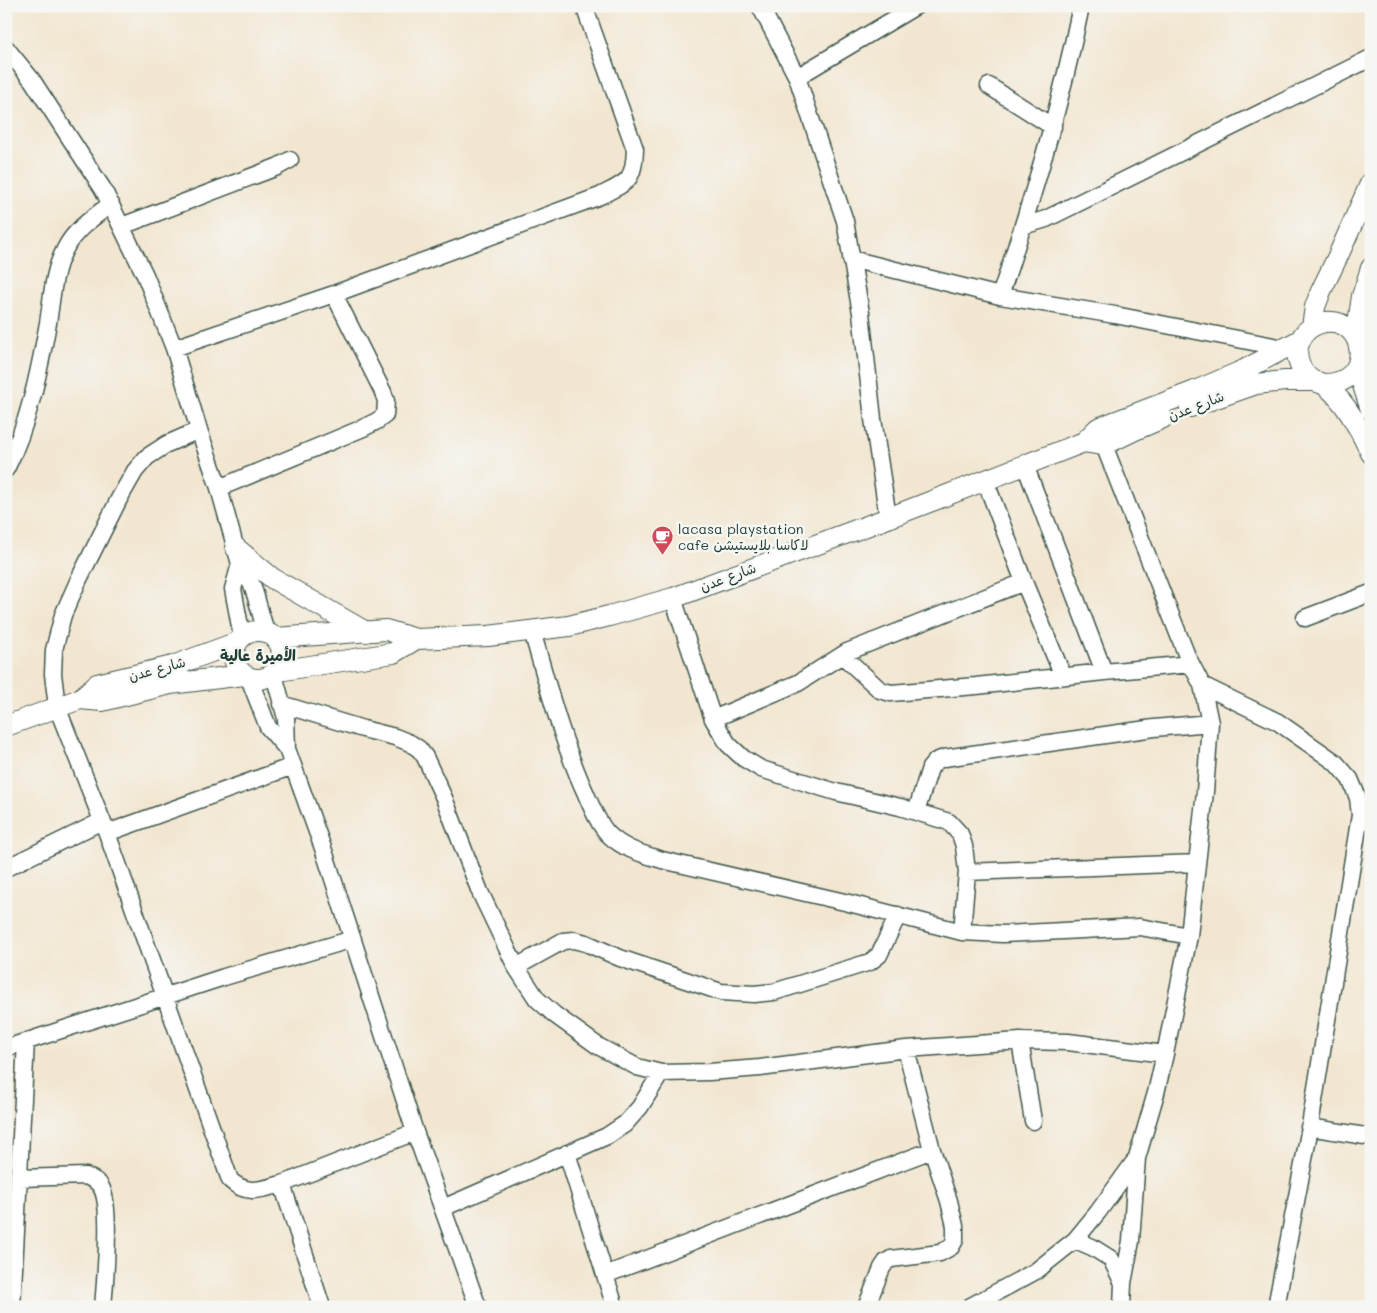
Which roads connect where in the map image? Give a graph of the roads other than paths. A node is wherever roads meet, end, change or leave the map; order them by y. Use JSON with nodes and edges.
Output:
{"nodes":[{"id":1,"x":584,"y":6,"type":"edge"},
{"id":2,"x":760,"y":6,"type":"edge"},
{"id":3,"x":916,"y":6,"type":"edge"},
{"id":4,"x":1081,"y":6,"type":"edge"},
{"id":5,"x":6,"y":48,"type":"edge"},
{"id":6,"x":1371,"y":58,"type":"edge"},
{"id":7,"x":797,"y":77,"type":"junction"},
{"id":8,"x":989,"y":86,"type":"dead end"},
{"id":9,"x":1053,"y":127,"type":"junction"},
{"id":10,"x":290,"y":160,"type":"dead end"},
{"id":11,"x":1371,"y":182,"type":"edge"},
{"id":12,"x":111,"y":204,"type":"junction"},
{"id":13,"x":122,"y":226,"type":"junction"},
{"id":14,"x":1023,"y":226,"type":"junction"},
{"id":15,"x":851,"y":259,"type":"junction"},
{"id":16,"x":1371,"y":268,"type":"edge"},
{"id":17,"x":334,"y":294,"type":"junction"},
{"id":18,"x":1000,"y":296,"type":"junction"},
{"id":19,"x":1299,"y":338,"type":"junction"},
{"id":20,"x":174,"y":348,"type":"junction"},
{"id":21,"x":1361,"y":354,"type":"edge"},
{"id":22,"x":1318,"y":382,"type":"junction"},
{"id":23,"x":1371,"y":410,"type":"edge"},
{"id":24,"x":199,"y":430,"type":"junction"},
{"id":25,"x":1101,"y":436,"type":"junction"},
{"id":26,"x":1371,"y":453,"type":"edge"},
{"id":27,"x":1025,"y":465,"type":"junction"},
{"id":28,"x":6,"y":469,"type":"edge"},
{"id":29,"x":985,"y":480,"type":"junction"},
{"id":30,"x":219,"y":488,"type":"junction"},
{"id":31,"x":888,"y":518,"type":"junction"},
{"id":32,"x":238,"y":556,"type":"junction"},
{"id":33,"x":1024,"y":582,"type":"junction"},
{"id":34,"x":1371,"y":593,"type":"edge"},
{"id":35,"x":674,"y":598,"type":"junction"},
{"id":36,"x":1305,"y":618,"type":"dead end"},
{"id":37,"x":532,"y":631,"type":"junction"},
{"id":38,"x":366,"y":632,"type":"junction"},
{"id":39,"x":271,"y":635,"type":"junction"},
{"id":40,"x":416,"y":639,"type":"junction"},
{"id":41,"x":240,"y":640,"type":"junction"},
{"id":42,"x":842,"y":655,"type":"junction"},
{"id":43,"x":1190,"y":664,"type":"junction"},
{"id":44,"x":1104,"y":672,"type":"junction"},
{"id":45,"x":276,"y":673,"type":"junction"},
{"id":46,"x":1063,"y":676,"type":"junction"},
{"id":47,"x":247,"y":677,"type":"junction"},
{"id":48,"x":1202,"y":685,"type":"junction"},
{"id":49,"x":80,"y":699,"type":"junction"},
{"id":50,"x":282,"y":704,"type":"junction"},
{"id":51,"x":57,"y":707,"type":"junction"},
{"id":52,"x":713,"y":719,"type":"junction"},
{"id":53,"x":1210,"y":723,"type":"junction"},
{"id":54,"x":6,"y":726,"type":"edge"},
{"id":55,"x":287,"y":749,"type":"junction"},
{"id":56,"x":293,"y":766,"type":"junction"},
{"id":57,"x":916,"y":812,"type":"junction"},
{"id":58,"x":104,"y":827,"type":"junction"},
{"id":59,"x":1197,"y":862,"type":"junction"},
{"id":60,"x":6,"y":868,"type":"edge"},
{"id":61,"x":966,"y":872,"type":"junction"},
{"id":62,"x":898,"y":915,"type":"junction"},
{"id":63,"x":962,"y":932,"type":"junction"},
{"id":64,"x":1190,"y":936,"type":"junction"},
{"id":65,"x":353,"y":939,"type":"junction"},
{"id":66,"x":516,"y":967,"type":"junction"},
{"id":67,"x":165,"y":997,"type":"junction"},
{"id":68,"x":1020,"y":1041,"type":"junction"},
{"id":69,"x":26,"y":1042,"type":"junction"},
{"id":70,"x":6,"y":1048,"type":"edge"},
{"id":71,"x":906,"y":1049,"type":"junction"},
{"id":72,"x":1165,"y":1054,"type":"junction"},
{"id":73,"x":660,"y":1073,"type":"junction"},
{"id":74,"x":1033,"y":1120,"type":"dead end"},
{"id":75,"x":1309,"y":1127,"type":"junction"},
{"id":76,"x":415,"y":1132,"type":"junction"},
{"id":77,"x":1371,"y":1137,"type":"edge"},
{"id":78,"x":932,"y":1150,"type":"junction"},
{"id":79,"x":567,"y":1153,"type":"junction"},
{"id":80,"x":1137,"y":1158,"type":"junction"},
{"id":81,"x":282,"y":1184,"type":"junction"},
{"id":82,"x":14,"y":1188,"type":"edge"},
{"id":83,"x":443,"y":1208,"type":"junction"},
{"id":84,"x":1075,"y":1240,"type":"junction"},
{"id":85,"x":605,"y":1275,"type":"junction"},
{"id":86,"x":1123,"y":1283,"type":"junction"},
{"id":87,"x":12,"y":1307,"type":"edge"},
{"id":88,"x":103,"y":1307,"type":"edge"},
{"id":89,"x":322,"y":1307,"type":"edge"},
{"id":90,"x":478,"y":1307,"type":"edge"},
{"id":91,"x":615,"y":1307,"type":"edge"},
{"id":92,"x":866,"y":1307,"type":"edge"},
{"id":93,"x":969,"y":1307,"type":"edge"},
{"id":94,"x":1122,"y":1307,"type":"edge"},
{"id":95,"x":1276,"y":1307,"type":"edge"}],
"edges":[{"from":1,"to":17,"type":"street"},
{"from":2,"to":7,"type":"street"},
{"from":3,"to":7,"type":"street"},
{"from":4,"to":9,"type":"street"},
{"from":5,"to":12,"type":"street"},
{"from":6,"to":14,"type":"street"},
{"from":7,"to":15,"type":"street"},
{"from":8,"to":9,"type":"street"},
{"from":9,"to":14,"type":"street"},
{"from":10,"to":13,"type":"street"},
{"from":11,"to":19,"type":"street"},
{"from":12,"to":13,"type":"street"},
{"from":12,"to":28,"type":"street"},
{"from":13,"to":20,"type":"street"},
{"from":14,"to":18,"type":"street"},
{"from":15,"to":18,"type":"street"},
{"from":15,"to":31,"type":"street"},
{"from":16,"to":21,"type":"street"},
{"from":17,"to":20,"type":"street"},
{"from":17,"to":30,"type":"street"},
{"from":18,"to":19,"type":"street"},
{"from":19,"to":21,"type":"street"},
{"from":19,"to":22,"type":"street"},
{"from":19,"to":25,"type":"street","name":"شارع عدن"},
{"from":20,"to":24,"type":"street"},
{"from":21,"to":22,"type":"street"},
{"from":21,"to":23,"type":"street"},
{"from":22,"to":25,"type":"street","name":"شارع عدن"},
{"from":22,"to":26,"type":"street"},
{"from":24,"to":30,"type":"street"},
{"from":24,"to":51,"type":"street"},
{"from":25,"to":27,"type":"street","name":"شارع عدن"},
{"from":25,"to":43,"type":"street"},
{"from":27,"to":29,"type":"street","name":"شارع عدن"},
{"from":27,"to":44,"type":"street"},
{"from":29,"to":31,"type":"street","name":"شارع عدن"},
{"from":29,"to":33,"type":"street"},
{"from":30,"to":32,"type":"street"},
{"from":31,"to":35,"type":"street","name":"شارع عدن"},
{"from":32,"to":38,"type":"street"},
{"from":32,"to":39,"type":"street"},
{"from":32,"to":41,"type":"street"},
{"from":33,"to":42,"type":"street"},
{"from":33,"to":46,"type":"street"},
{"from":34,"to":36,"type":"street"},
{"from":35,"to":37,"type":"street","name":"شارع عدن"},
{"from":35,"to":52,"type":"street"},
{"from":37,"to":40,"type":"street","name":"شارع عدن"},
{"from":37,"to":62,"type":"street"},
{"from":38,"to":39,"type":"street","name":"شارع عدن"},
{"from":38,"to":40,"type":"street","name":"شارع عدن"},
{"from":39,"to":41,"type":"street"},
{"from":39,"to":45,"type":"street"},
{"from":40,"to":45,"type":"street","name":"شارع عدن"},
{"from":41,"to":47,"type":"street"},
{"from":41,"to":49,"type":"street","name":"شارع عدن"},
{"from":42,"to":46,"type":"street"},
{"from":42,"to":52,"type":"street"},
{"from":43,"to":44,"type":"street"},
{"from":43,"to":48,"type":"street"},
{"from":44,"to":46,"type":"street"},
{"from":45,"to":47,"type":"street"},
{"from":45,"to":50,"type":"street"},
{"from":47,"to":49,"type":"street","name":"شارع عدن"},
{"from":47,"to":55,"type":"street"},
{"from":48,"to":53,"type":"street"},
{"from":48,"to":75,"type":"street"},
{"from":49,"to":51,"type":"street","name":"شارع عدن"},
{"from":50,"to":55,"type":"street"},
{"from":50,"to":66,"type":"street"},
{"from":51,"to":54,"type":"street","name":"شارع عدن"},
{"from":51,"to":58,"type":"street"},
{"from":52,"to":57,"type":"street"},
{"from":53,"to":57,"type":"street"},
{"from":53,"to":59,"type":"street"},
{"from":55,"to":56,"type":"street"},
{"from":56,"to":58,"type":"street"},
{"from":56,"to":65,"type":"street"},
{"from":57,"to":61,"type":"street"},
{"from":58,"to":60,"type":"street"},
{"from":58,"to":67,"type":"street"},
{"from":59,"to":61,"type":"street"},
{"from":59,"to":64,"type":"street"},
{"from":61,"to":63,"type":"street"},
{"from":62,"to":63,"type":"street"},
{"from":62,"to":66,"type":"street"},
{"from":63,"to":64,"type":"street"},
{"from":64,"to":72,"type":"street"},
{"from":65,"to":67,"type":"street"},
{"from":65,"to":76,"type":"street"},
{"from":66,"to":73,"type":"street"},
{"from":67,"to":69,"type":"street"},
{"from":67,"to":81,"type":"street"},
{"from":68,"to":71,"type":"street"},
{"from":68,"to":72,"type":"street"},
{"from":68,"to":74,"type":"street"},
{"from":69,"to":70,"type":"street"},
{"from":69,"to":82,"type":"street"},
{"from":71,"to":73,"type":"street"},
{"from":71,"to":78,"type":"street"},
{"from":72,"to":80,"type":"street"},
{"from":73,"to":79,"type":"street"},
{"from":75,"to":77,"type":"street"},
{"from":75,"to":95,"type":"street"},
{"from":76,"to":81,"type":"street"},
{"from":76,"to":83,"type":"street"},
{"from":78,"to":85,"type":"street"},
{"from":78,"to":92,"type":"street"},
{"from":79,"to":83,"type":"street"},
{"from":79,"to":85,"type":"street"},
{"from":80,"to":84,"type":"street"},
{"from":80,"to":86,"type":"street"},
{"from":81,"to":89,"type":"street"},
{"from":82,"to":87,"type":"street"},
{"from":82,"to":88,"type":"street"},
{"from":83,"to":90,"type":"street"},
{"from":84,"to":86,"type":"street"},
{"from":84,"to":93,"type":"street"},
{"from":85,"to":91,"type":"street"},
{"from":86,"to":94,"type":"street"}]}
